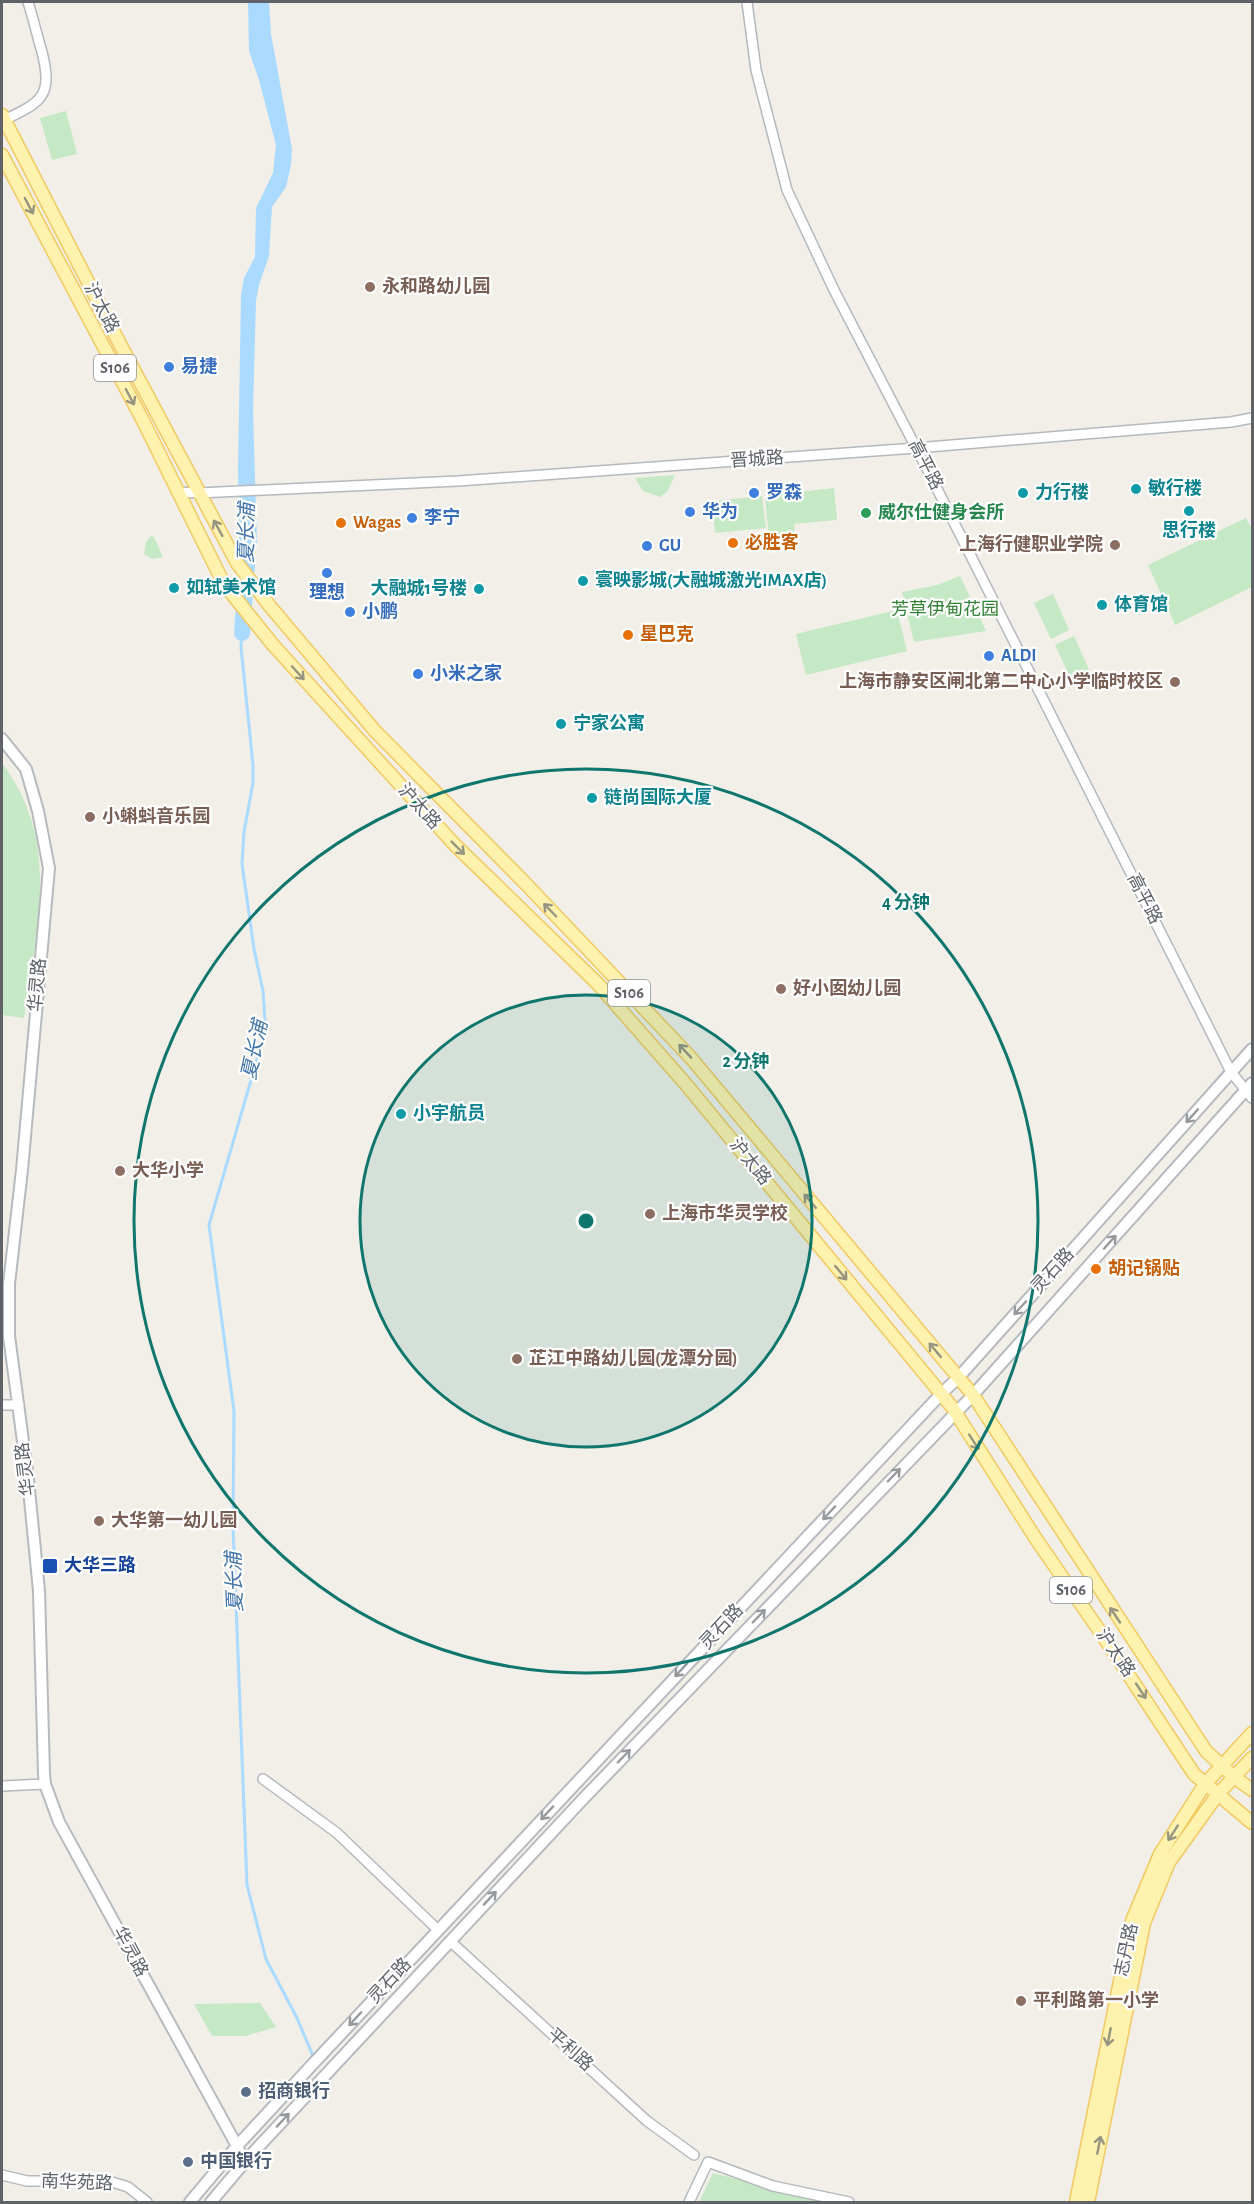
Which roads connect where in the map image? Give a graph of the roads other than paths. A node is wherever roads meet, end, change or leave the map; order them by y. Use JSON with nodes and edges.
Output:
{"nodes":[{"id":1,"x":28,"y":2,"type":"edge"},
{"id":2,"x":747,"y":2,"type":"edge"},
{"id":3,"x":2,"y":119,"type":"edge"},
{"id":4,"x":2,"y":154,"type":"edge"},
{"id":5,"x":1252,"y":418,"type":"edge"},
{"id":6,"x":916,"y":448,"type":"junction"},
{"id":7,"x":178,"y":492,"type":"junction"},
{"id":8,"x":199,"y":493,"type":"junction"},
{"id":9,"x":2,"y":739,"type":"edge"},
{"id":10,"x":1252,"y":1049,"type":"edge"},
{"id":11,"x":1231,"y":1072,"type":"junction"},
{"id":12,"x":1250,"y":1090,"type":"edge"},
{"id":13,"x":958,"y":1378,"type":"junction"},
{"id":14,"x":941,"y":1394,"type":"junction"},
{"id":15,"x":973,"y":1395,"type":"junction"},
{"id":16,"x":2,"y":1405,"type":"edge"},
{"id":17,"x":18,"y":1405,"type":"junction"},
{"id":18,"x":955,"y":1412,"type":"junction"},
{"id":19,"x":1252,"y":1733,"type":"edge"},
{"id":20,"x":1252,"y":1758,"type":"edge"},
{"id":21,"x":1221,"y":1765,"type":"junction"},
{"id":22,"x":1234,"y":1777,"type":"junction"},
{"id":23,"x":263,"y":1779,"type":"dead end"},
{"id":24,"x":45,"y":1784,"type":"junction"},
{"id":25,"x":1205,"y":1784,"type":"junction"},
{"id":26,"x":2,"y":1786,"type":"edge"},
{"id":27,"x":1252,"y":1790,"type":"edge"},
{"id":28,"x":1218,"y":1794,"type":"junction"},
{"id":29,"x":1252,"y":1823,"type":"edge"},
{"id":30,"x":438,"y":1930,"type":"junction"},
{"id":31,"x":450,"y":1941,"type":"junction"},
{"id":32,"x":237,"y":2146,"type":"junction"},
{"id":33,"x":694,"y":2155,"type":"dead end"},
{"id":34,"x":244,"y":2163,"type":"junction"},
{"id":35,"x":2,"y":2175,"type":"edge"},
{"id":36,"x":147,"y":2202,"type":"edge"},
{"id":37,"x":190,"y":2202,"type":"edge"},
{"id":38,"x":212,"y":2202,"type":"edge"},
{"id":39,"x":689,"y":2202,"type":"edge"},
{"id":40,"x":849,"y":2202,"type":"edge"},
{"id":41,"x":1076,"y":2202,"type":"edge"},
{"id":42,"x":1088,"y":2202,"type":"edge"}],
"edges":[{"from":1,"to":3,"type":"street"},
{"from":2,"to":6,"type":"street","name":"高平路"},
{"from":3,"to":8,"type":"main road","name":"沪太路","number":"S106"},
{"from":4,"to":7,"type":"main road","name":"沪太路","number":"S106","one_way":true},
{"from":5,"to":6,"type":"street","name":"晋城路"},
{"from":6,"to":8,"type":"street","name":"晋城路"},
{"from":6,"to":11,"type":"street","name":"高平路"},
{"from":7,"to":8,"type":"street"},
{"from":7,"to":14,"type":"main road","name":"沪太路","number":"S106","one_way":true},
{"from":13,"to":8,"type":"main road","name":"沪太路","number":"S106","one_way":true},
{"from":9,"to":17,"type":"main road","name":"华灵路"},
{"from":10,"to":11,"type":"main road","name":"灵石路"},
{"from":11,"to":12,"type":"street","name":"高平路"},
{"from":11,"to":13,"type":"main road","name":"灵石路","one_way":true},
{"from":15,"to":12,"type":"main road","name":"灵石路","one_way":true},
{"from":13,"to":14,"type":"main road","name":"灵石路"},
{"from":13,"to":15,"type":"main road","name":"沪太路","number":"S106"},
{"from":14,"to":18,"type":"main road","name":"沪太路","number":"S106"},
{"from":14,"to":30,"type":"main road","name":"灵石路","one_way":true},
{"from":15,"to":18,"type":"main road","name":"灵石路"},
{"from":21,"to":15,"type":"main road","name":"沪太路","number":"S106","one_way":true},
{"from":16,"to":17,"type":"street"},
{"from":17,"to":24,"type":"main road","name":"华灵路"},
{"from":18,"to":25,"type":"main road","name":"沪太路","number":"S106","one_way":true},
{"from":31,"to":18,"type":"main road","name":"灵石路","one_way":true},
{"from":19,"to":21,"type":"main road","name":"志丹路"},
{"from":20,"to":22,"type":"main road","name":"志丹路"},
{"from":21,"to":22,"type":"main road","name":"沪太路","number":"S106"},
{"from":21,"to":25,"type":"main road","name":"志丹路"},
{"from":22,"to":27,"type":"main road","name":"沪太路","number":"S106"},
{"from":22,"to":28,"type":"main road","name":"志丹路"},
{"from":23,"to":30,"type":"street"},
{"from":24,"to":26,"type":"street"},
{"from":24,"to":32,"type":"main road","name":"华灵路"},
{"from":25,"to":28,"type":"main road","name":"沪太路","number":"S106"},
{"from":25,"to":41,"type":"main road","name":"志丹路","one_way":true},
{"from":28,"to":29,"type":"main road","name":"沪太路","number":"S106"},
{"from":42,"to":28,"type":"main road","name":"志丹路","one_way":true},
{"from":30,"to":32,"type":"main road","name":"灵石路","one_way":true},
{"from":31,"to":33,"type":"street","name":"平利路"},
{"from":34,"to":31,"type":"main road","name":"灵石路","one_way":true},
{"from":32,"to":34,"type":"main road","name":"华灵路"},
{"from":32,"to":37,"type":"main road","name":"灵石路"},
{"from":34,"to":38,"type":"main road","name":"灵石路"},
{"from":35,"to":36,"type":"street","name":"南华苑路"},
{"from":39,"to":40,"type":"street"}]}
